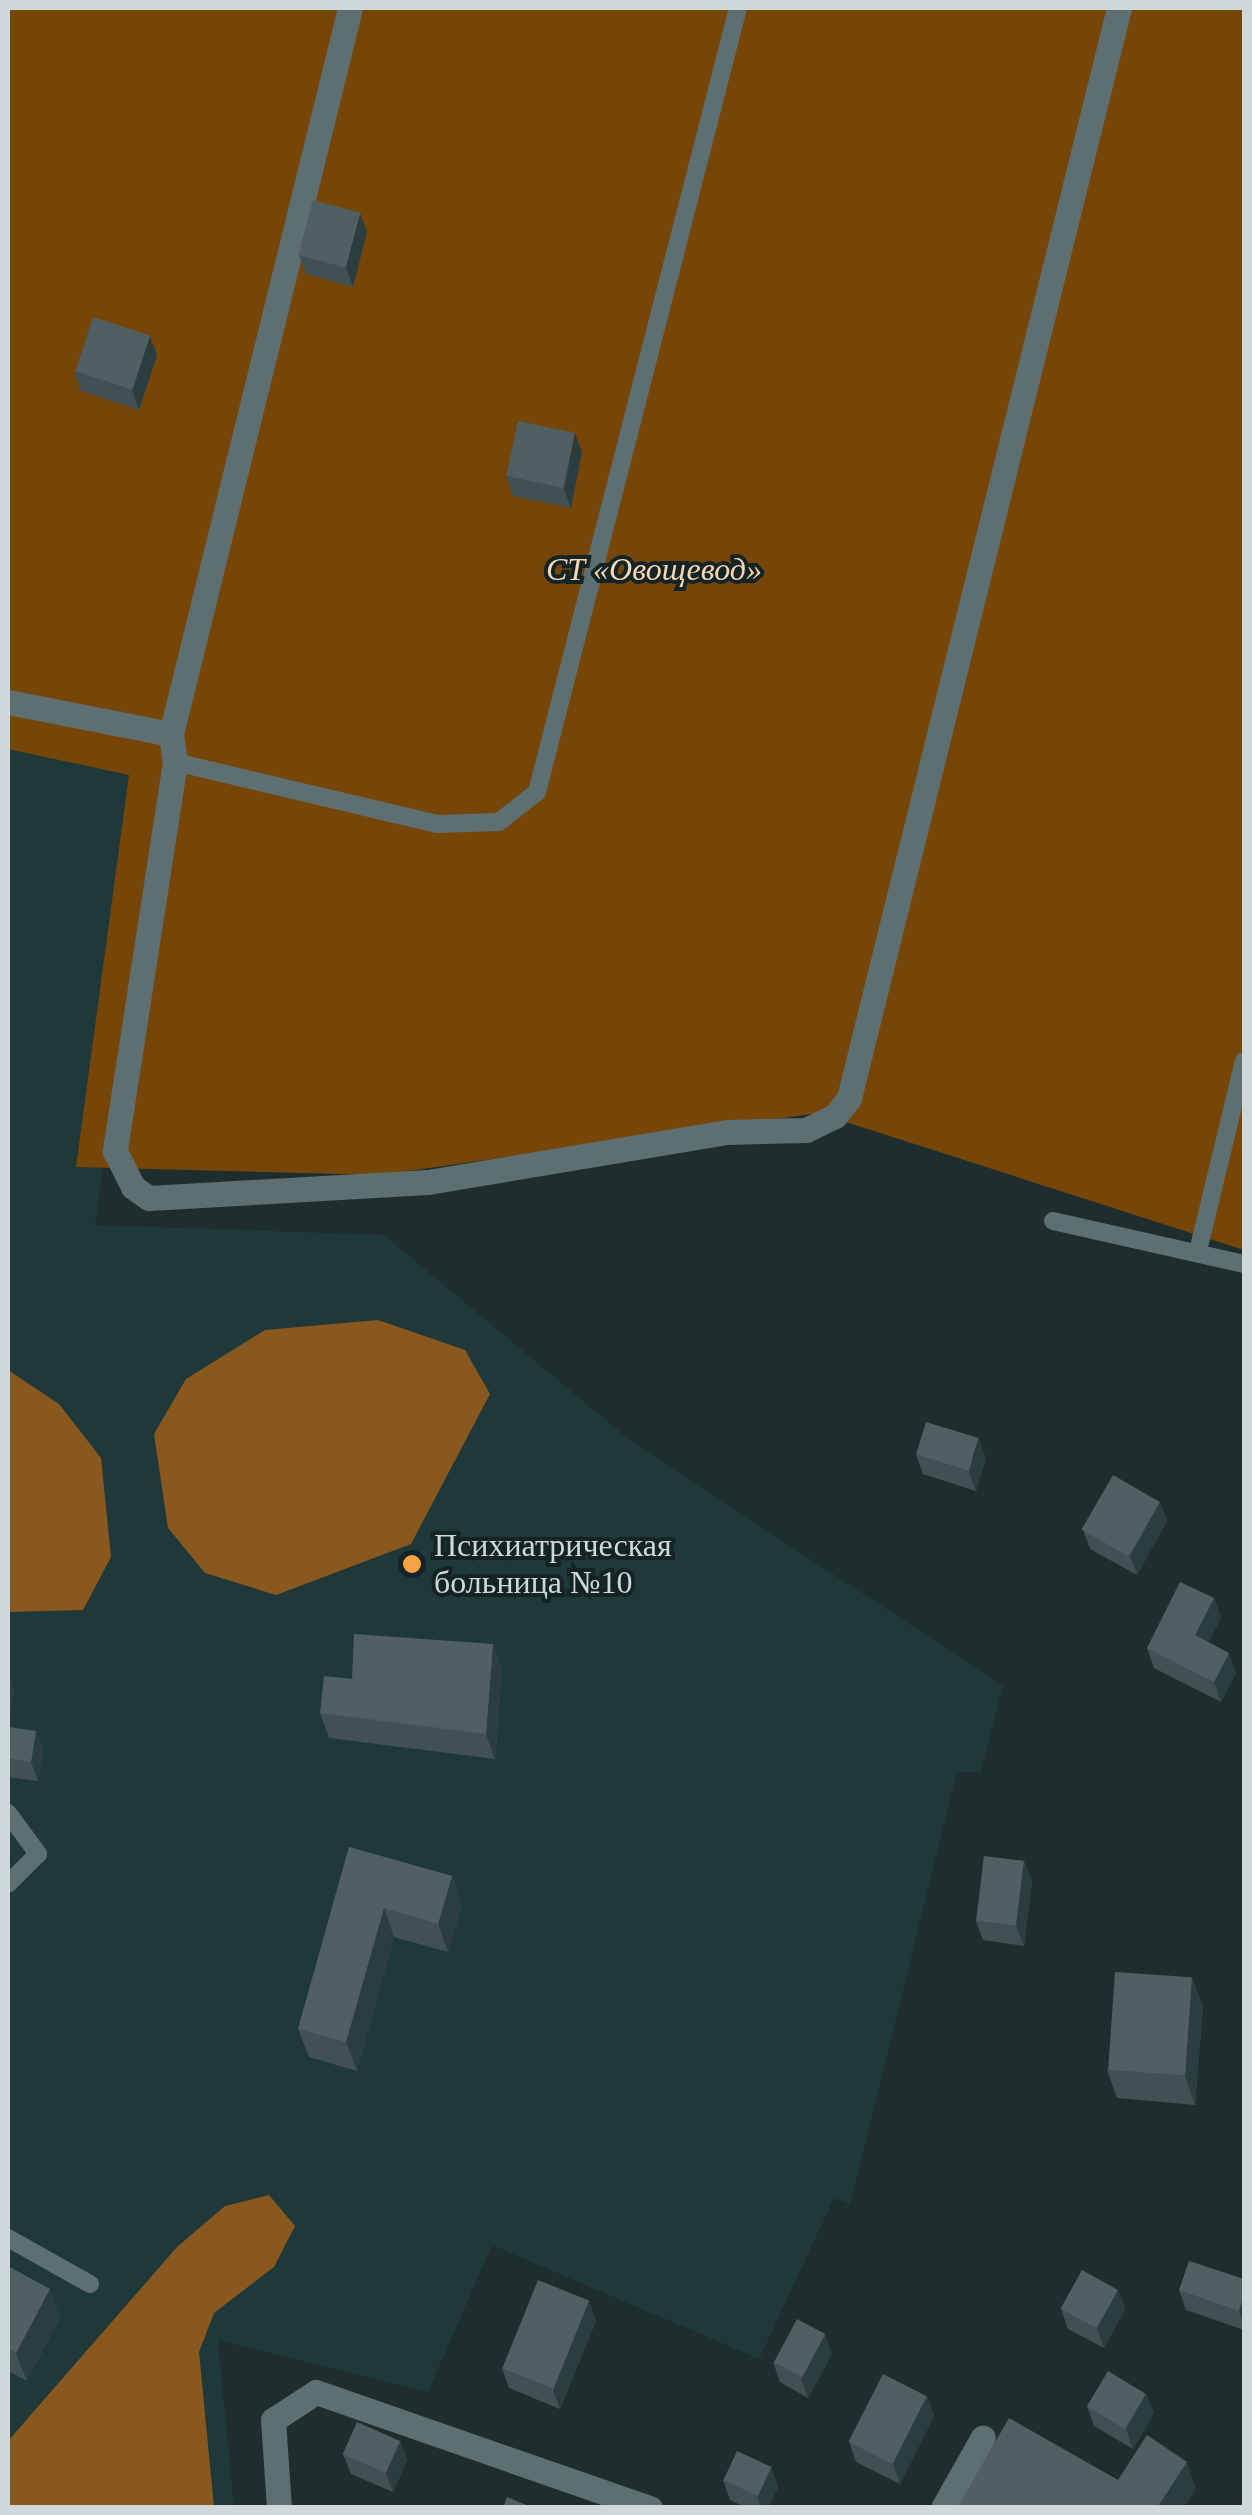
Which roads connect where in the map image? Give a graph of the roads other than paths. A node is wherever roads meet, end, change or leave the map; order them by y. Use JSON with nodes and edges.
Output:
{"nodes":[{"id":1,"x":350,"y":8,"type":"edge"},
{"id":2,"x":738,"y":8,"type":"edge"},
{"id":3,"x":1119,"y":8,"type":"edge"},
{"id":4,"x":8,"y":702,"type":"edge"},
{"id":5,"x":171,"y":734,"type":"junction"},
{"id":6,"x":175,"y":762,"type":"junction"},
{"id":7,"x":1244,"y":1061,"type":"edge"},
{"id":8,"x":1053,"y":1221,"type":"dead end"},
{"id":9,"x":1198,"y":1251,"type":"junction"},
{"id":10,"x":1244,"y":1264,"type":"edge"},
{"id":11,"x":8,"y":1814,"type":"edge"},
{"id":12,"x":8,"y":1884,"type":"edge"},
{"id":13,"x":8,"y":2238,"type":"edge"},
{"id":14,"x":90,"y":2284,"type":"dead end"},
{"id":15,"x":983,"y":2436,"type":"dead end"},
{"id":16,"x":633,"y":2504,"type":"edge"},
{"id":17,"x":280,"y":2508,"type":"edge"},
{"id":18,"x":943,"y":2508,"type":"edge"}],
"edges":[{"from":1,"to":5,"type":"street"},
{"from":2,"to":6,"type":"lane"},
{"from":3,"to":6,"type":"street"},
{"from":4,"to":5,"type":"street"},
{"from":5,"to":6,"type":"street"},
{"from":7,"to":9,"type":"lane"},
{"from":8,"to":9,"type":"lane"},
{"from":9,"to":10,"type":"lane"},
{"from":11,"to":12,"type":"lane"},
{"from":13,"to":14,"type":"lane"},
{"from":15,"to":18,"type":"street"},
{"from":16,"to":17,"type":"street"}]}
